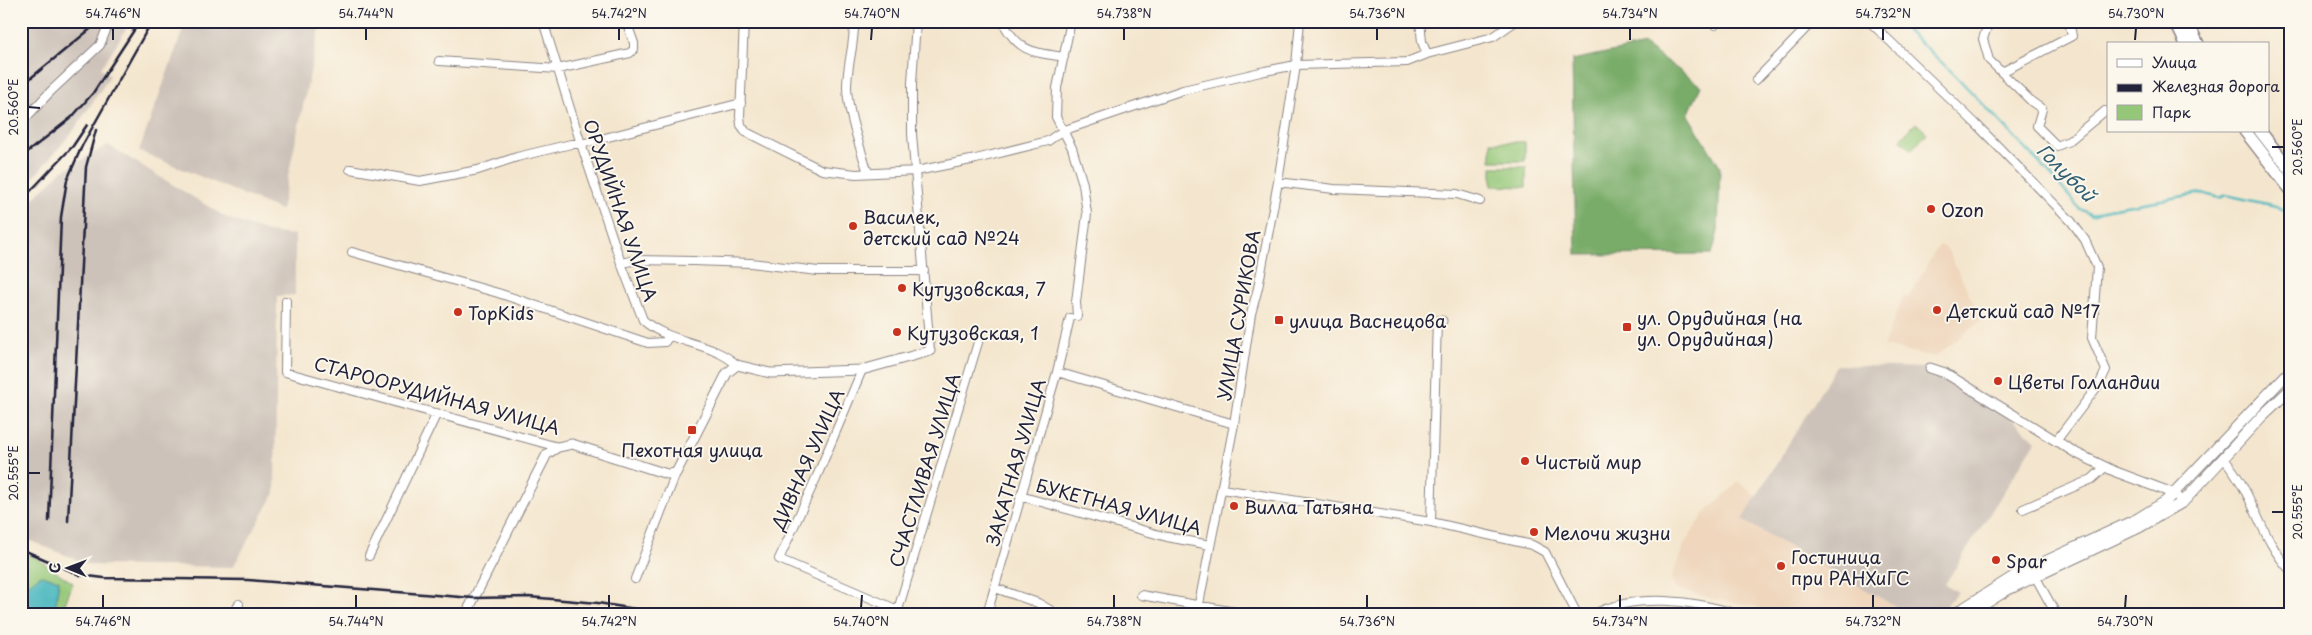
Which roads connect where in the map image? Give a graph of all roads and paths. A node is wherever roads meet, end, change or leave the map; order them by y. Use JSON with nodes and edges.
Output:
{"nodes":[{"id":1,"x":106,"y":21,"type":"edge"},
{"id":2,"x":543,"y":21,"type":"edge"},
{"id":3,"x":626,"y":21,"type":"edge"},
{"id":4,"x":731,"y":21,"type":"edge"},
{"id":5,"x":854,"y":21,"type":"edge"},
{"id":6,"x":916,"y":21,"type":"edge"},
{"id":7,"x":1002,"y":21,"type":"edge"},
{"id":8,"x":1070,"y":21,"type":"edge"},
{"id":9,"x":1300,"y":21,"type":"edge"},
{"id":10,"x":1420,"y":21,"type":"edge"},
{"id":11,"x":1516,"y":21,"type":"edge"},
{"id":12,"x":1813,"y":21,"type":"edge"},
{"id":13,"x":1869,"y":21,"type":"edge"},
{"id":14,"x":1988,"y":21,"type":"edge"},
{"id":15,"x":2069,"y":21,"type":"edge"},
{"id":16,"x":2175,"y":21,"type":"edge"},
{"id":17,"x":2187,"y":21,"type":"edge"},
{"id":18,"x":743,"y":24,"type":"edge"},
{"id":19,"x":2185,"y":42,"type":"edge"},
{"id":20,"x":2197,"y":42,"type":"edge"},
{"id":21,"x":1427,"y":54,"type":"junction"},
{"id":22,"x":1064,"y":57,"type":"junction"},
{"id":23,"x":440,"y":61,"type":"dead end"},
{"id":24,"x":1296,"y":65,"type":"junction"},
{"id":25,"x":558,"y":69,"type":"junction"},
{"id":26,"x":2002,"y":72,"type":"junction"},
{"id":27,"x":1756,"y":80,"type":"dead end"},
{"id":28,"x":740,"y":103,"type":"junction"},
{"id":29,"x":2104,"y":111,"type":"dead end"},
{"id":30,"x":21,"y":123,"type":"edge"},
{"id":31,"x":1062,"y":131,"type":"junction"},
{"id":32,"x":2246,"y":132,"type":"edge"},
{"id":33,"x":2261,"y":132,"type":"edge"},
{"id":34,"x":581,"y":144,"type":"junction"},
{"id":35,"x":350,"y":169,"type":"dead end"},
{"id":36,"x":916,"y":171,"type":"junction"},
{"id":37,"x":2291,"y":171,"type":"edge"},
{"id":38,"x":868,"y":173,"type":"junction"},
{"id":39,"x":1278,"y":182,"type":"junction"},
{"id":40,"x":2291,"y":190,"type":"edge"},
{"id":41,"x":1480,"y":201,"type":"dead end"},
{"id":42,"x":352,"y":252,"type":"dead end"},
{"id":43,"x":621,"y":263,"type":"junction"},
{"id":44,"x":924,"y":271,"type":"junction"},
{"id":45,"x":286,"y":301,"type":"dead end"},
{"id":46,"x":1440,"y":321,"type":"dead end"},
{"id":47,"x":670,"y":336,"type":"junction"},
{"id":48,"x":979,"y":339,"type":"dead end"},
{"id":49,"x":930,"y":351,"type":"joint"},
{"id":50,"x":737,"y":365,"type":"junction"},
{"id":51,"x":1930,"y":368,"type":"dead end"},
{"id":52,"x":862,"y":370,"type":"junction"},
{"id":53,"x":2291,"y":370,"type":"edge"},
{"id":54,"x":1057,"y":372,"type":"junction"},
{"id":55,"x":2291,"y":389,"type":"edge"},
{"id":56,"x":437,"y":413,"type":"junction"},
{"id":57,"x":1234,"y":424,"type":"junction"},
{"id":58,"x":2056,"y":441,"type":"junction"},
{"id":59,"x":558,"y":446,"type":"junction"},
{"id":60,"x":2224,"y":459,"type":"junction"},
{"id":61,"x":2105,"y":467,"type":"junction"},
{"id":62,"x":676,"y":473,"type":"junction"},
{"id":63,"x":1222,"y":489,"type":"junction"},
{"id":64,"x":2175,"y":494,"type":"junction"},
{"id":65,"x":1020,"y":496,"type":"junction"},
{"id":66,"x":2182,"y":502,"type":"junction"},
{"id":67,"x":2023,"y":508,"type":"dead end"},
{"id":68,"x":1431,"y":522,"type":"junction"},
{"id":69,"x":1210,"y":545,"type":"junction"},
{"id":70,"x":369,"y":556,"type":"dead end"},
{"id":71,"x":779,"y":559,"type":"joint"},
{"id":72,"x":2291,"y":571,"type":"edge"},
{"id":73,"x":2035,"y":576,"type":"junction"},
{"id":74,"x":635,"y":578,"type":"dead end"},
{"id":75,"x":995,"y":588,"type":"junction"},
{"id":76,"x":1141,"y":595,"type":"dead end"},
{"id":77,"x":239,"y":604,"type":"dead end"},
{"id":78,"x":1198,"y":610,"type":"edge"},
{"id":79,"x":234,"y":614,"type":"edge"},
{"id":80,"x":466,"y":614,"type":"edge"},
{"id":81,"x":987,"y":614,"type":"edge"},
{"id":82,"x":1056,"y":614,"type":"edge"},
{"id":83,"x":1246,"y":614,"type":"edge"},
{"id":84,"x":1576,"y":614,"type":"edge"},
{"id":85,"x":1594,"y":614,"type":"edge"},
{"id":86,"x":1737,"y":614,"type":"edge"},
{"id":87,"x":1954,"y":614,"type":"edge"},
{"id":88,"x":1969,"y":614,"type":"edge"},
{"id":89,"x":2056,"y":614,"type":"edge"}],
"edges":[{"from":1,"to":30,"type":"street"},
{"from":2,"to":25,"type":"street","name":"ОРУДИЙНАЯ УЛИЦА"},
{"from":3,"to":25,"type":"street"},
{"from":4,"to":18,"type":"street"},
{"from":5,"to":38,"type":"street"},
{"from":6,"to":36,"type":"street"},
{"from":7,"to":22,"type":"street"},
{"from":8,"to":22,"type":"street","name":"ЗАКАТНАЯ УЛИЦА"},
{"from":9,"to":24,"type":"street","name":"УЛИЦА СУРИКОВА"},
{"from":10,"to":21,"type":"street"},
{"from":11,"to":21,"type":"street"},
{"from":12,"to":27,"type":"street"},
{"from":13,"to":58,"type":"street"},
{"from":14,"to":26,"type":"street"},
{"from":15,"to":26,"type":"street"},
{"from":16,"to":19,"type":"main road"},
{"from":17,"to":20,"type":"main road"},
{"from":18,"to":28,"type":"street"},
{"from":21,"to":24,"type":"street"},
{"from":22,"to":31,"type":"street","name":"ЗАКАТНАЯ УЛИЦА"},
{"from":23,"to":25,"type":"street"},
{"from":24,"to":31,"type":"street"},
{"from":24,"to":39,"type":"street","name":"УЛИЦА СУРИКОВА"},
{"from":25,"to":34,"type":"street","name":"ОРУДИЙНАЯ УЛИЦА"},
{"from":26,"to":29,"type":"street"},
{"from":28,"to":34,"type":"street"},
{"from":28,"to":38,"type":"street"},
{"from":31,"to":36,"type":"street"},
{"from":31,"to":54,"type":"street","name":"ЗАКАТНАЯ УЛИЦА"},
{"from":32,"to":40,"type":"main road"},
{"from":33,"to":37,"type":"main road"},
{"from":34,"to":35,"type":"street"},
{"from":34,"to":43,"type":"street","name":"ОРУДИЙНАЯ УЛИЦА"},
{"from":36,"to":38,"type":"street"},
{"from":36,"to":44,"type":"street"},
{"from":39,"to":41,"type":"street"},
{"from":39,"to":57,"type":"street","name":"УЛИЦА СУРИКОВА"},
{"from":42,"to":47,"type":"street"},
{"from":43,"to":44,"type":"street"},
{"from":43,"to":47,"type":"street","name":"ОРУДИЙНАЯ УЛИЦА"},
{"from":44,"to":49,"type":"street"},
{"from":45,"to":56,"type":"street","name":"СТАРООРУДИЙНАЯ УЛИЦА"},
{"from":46,"to":68,"type":"street"},
{"from":47,"to":50,"type":"street","name":"ОРУДИЙНАЯ УЛИЦА"},
{"from":48,"to":71,"type":"street","name":"СЧАСТЛИВАЯ УЛИЦА"},
{"from":49,"to":52,"type":"street","name":"ОРУДИЙНАЯ УЛИЦА"},
{"from":50,"to":52,"type":"street","name":"ОРУДИЙНАЯ УЛИЦА"},
{"from":50,"to":62,"type":"street"},
{"from":51,"to":58,"type":"street"},
{"from":52,"to":71,"type":"street","name":"ДИВНАЯ УЛИЦА"},
{"from":53,"to":64,"type":"main road"},
{"from":54,"to":57,"type":"street"},
{"from":54,"to":65,"type":"street","name":"ЗАКАТНАЯ УЛИЦА"},
{"from":55,"to":60,"type":"main road"},
{"from":56,"to":59,"type":"street","name":"СТАРООРУДИЙНАЯ УЛИЦА"},
{"from":56,"to":70,"type":"street"},
{"from":57,"to":63,"type":"street","name":"УЛИЦА СУРИКОВА"},
{"from":58,"to":61,"type":"street"},
{"from":59,"to":62,"type":"street","name":"СТАРООРУДИЙНАЯ УЛИЦА"},
{"from":59,"to":80,"type":"street"},
{"from":60,"to":66,"type":"main road"},
{"from":60,"to":72,"type":"street"},
{"from":61,"to":64,"type":"street"},
{"from":61,"to":67,"type":"street"},
{"from":62,"to":74,"type":"street"},
{"from":63,"to":68,"type":"street"},
{"from":63,"to":69,"type":"street","name":"УЛИЦА СУРИКОВА"},
{"from":64,"to":66,"type":"street"},
{"from":64,"to":87,"type":"main road"},
{"from":65,"to":69,"type":"street","name":"БУКЕТНАЯ УЛИЦА"},
{"from":65,"to":75,"type":"street","name":"ЗАКАТНАЯ УЛИЦА"},
{"from":66,"to":73,"type":"main road"},
{"from":68,"to":84,"type":"street"},
{"from":69,"to":78,"type":"street","name":"УЛИЦА СУРИКОВА"},
{"from":73,"to":88,"type":"main road"},
{"from":73,"to":89,"type":"street"},
{"from":75,"to":81,"type":"street","name":"ЗАКАТНАЯ УЛИЦА"},
{"from":75,"to":82,"type":"street"},
{"from":76,"to":78,"type":"street"},
{"from":77,"to":79,"type":"street"},
{"from":78,"to":83,"type":"street"},
{"from":85,"to":86,"type":"street"}]}
